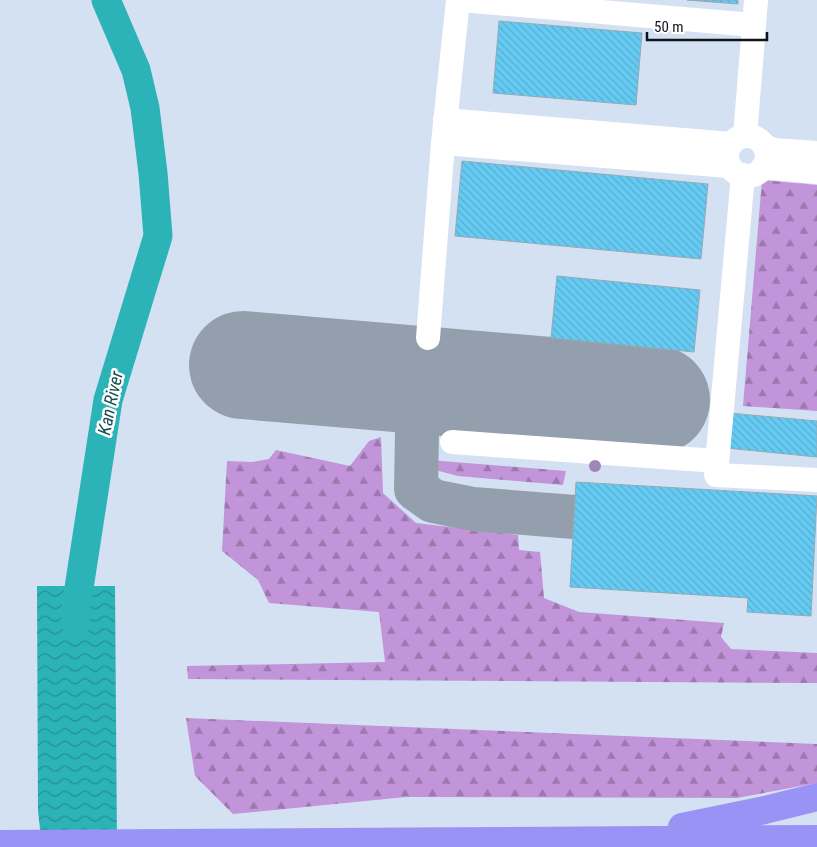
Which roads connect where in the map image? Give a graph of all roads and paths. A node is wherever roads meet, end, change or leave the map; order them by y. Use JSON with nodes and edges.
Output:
{"nodes":[{"id":1,"x":459,"y":0,"type":"edge"},
{"id":2,"x":756,"y":0,"type":"edge"},
{"id":3,"x":754,"y":25,"type":"junction"},
{"id":4,"x":444,"y":131,"type":"junction"},
{"id":5,"x":817,"y":153,"type":"edge"},
{"id":6,"x":746,"y":156,"type":"junction"},
{"id":7,"x":817,"y":172,"type":"edge"},
{"id":8,"x":428,"y":338,"type":"dead end"},
{"id":9,"x":452,"y":442,"type":"dead end"},
{"id":10,"x":717,"y":461,"type":"junction"},
{"id":11,"x":817,"y":480,"type":"edge"},
{"id":12,"x":817,"y":797,"type":"edge"},
{"id":13,"x":628,"y":839,"type":"junction"},
{"id":14,"x":817,"y":839,"type":"edge"},
{"id":15,"x":0,"y":844,"type":"edge"}],
"edges":[{"from":1,"to":3,"type":"lane"},
{"from":1,"to":4,"type":"lane"},
{"from":2,"to":3,"type":"lane"},
{"from":3,"to":6,"type":"lane"},
{"from":4,"to":6,"type":"lane"},
{"from":4,"to":8,"type":"lane"},
{"from":5,"to":6,"type":"lane"},
{"from":6,"to":7,"type":"lane"},
{"from":6,"to":10,"type":"lane"},
{"from":9,"to":10,"type":"lane"},
{"from":10,"to":11,"type":"lane"},
{"from":12,"to":13,"type":"highway"},
{"from":13,"to":14,"type":"highway"},
{"from":13,"to":15,"type":"highway"}]}
